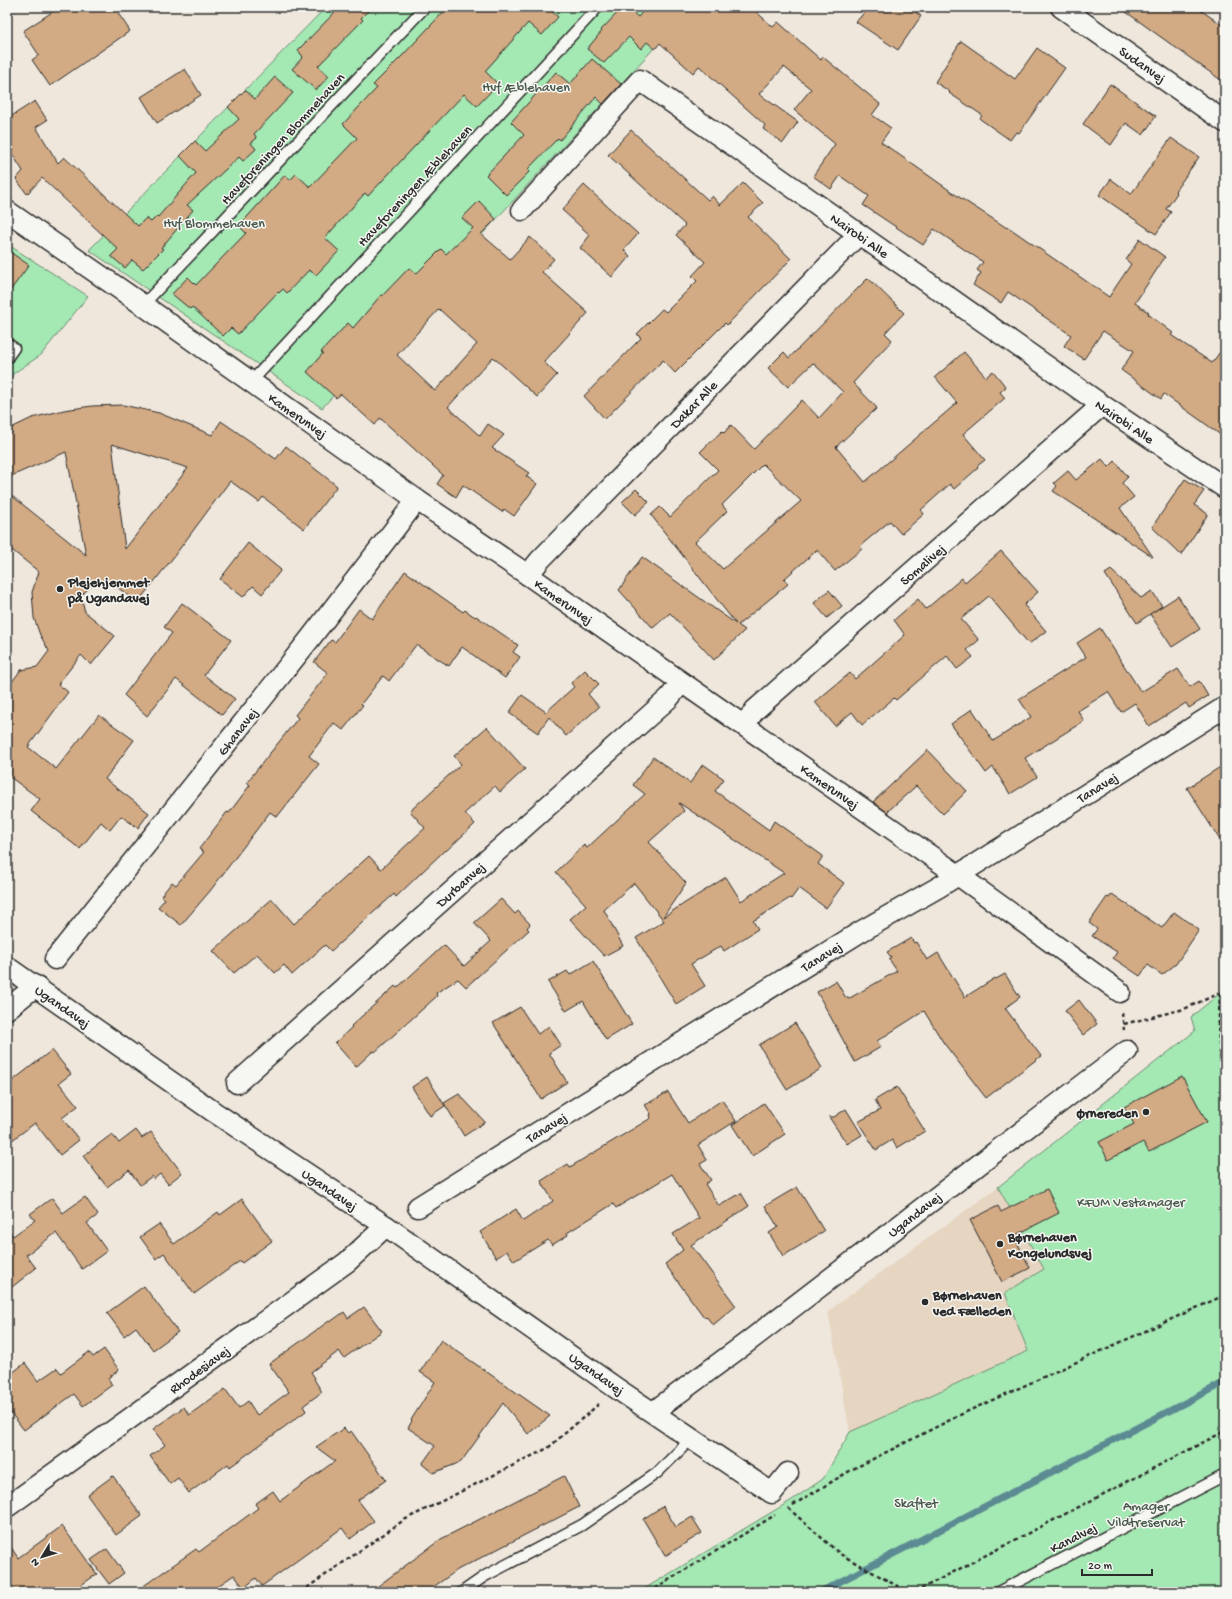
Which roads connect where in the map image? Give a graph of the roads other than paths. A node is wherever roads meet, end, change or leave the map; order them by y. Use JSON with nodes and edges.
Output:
{"nodes":[{"id":1,"x":425,"y":7,"type":"edge"},
{"id":2,"x":598,"y":7,"type":"edge"},
{"id":3,"x":1061,"y":7,"type":"edge"},
{"id":4,"x":1225,"y":122,"type":"edge"},
{"id":5,"x":522,"y":210,"type":"dead end"},
{"id":6,"x":7,"y":211,"type":"edge"},
{"id":7,"x":859,"y":234,"type":"junction"},
{"id":8,"x":143,"y":305,"type":"junction"},
{"id":9,"x":7,"y":343,"type":"edge"},
{"id":10,"x":7,"y":358,"type":"edge"},
{"id":11,"x":251,"y":382,"type":"junction"},
{"id":12,"x":1102,"y":405,"type":"junction"},
{"id":13,"x":1225,"y":488,"type":"edge"},
{"id":14,"x":417,"y":500,"type":"junction"},
{"id":15,"x":528,"y":575,"type":"junction"},
{"id":16,"x":681,"y":683,"type":"junction"},
{"id":17,"x":1225,"y":707,"type":"edge"},
{"id":18,"x":744,"y":725,"type":"junction"},
{"id":19,"x":958,"y":875,"type":"junction"},
{"id":20,"x":56,"y":960,"type":"dead end"},
{"id":21,"x":7,"y":967,"type":"edge"},
{"id":22,"x":36,"y":986,"type":"junction"},
{"id":23,"x":1120,"y":992,"type":"road end"},
{"id":24,"x":7,"y":1009,"type":"edge"},
{"id":25,"x":1126,"y":1051,"type":"road end"},
{"id":26,"x":237,"y":1083,"type":"dead end"},
{"id":27,"x":418,"y":1206,"type":"dead end"},
{"id":28,"x":386,"y":1226,"type":"junction"},
{"id":29,"x":653,"y":1412,"type":"junction"},
{"id":30,"x":691,"y":1439,"type":"junction"},
{"id":31,"x":788,"y":1473,"type":"dead end"},
{"id":32,"x":1225,"y":1474,"type":"edge"},
{"id":33,"x":7,"y":1507,"type":"edge"},
{"id":34,"x":462,"y":1592,"type":"edge"},
{"id":35,"x":998,"y":1592,"type":"edge"}],
"edges":[{"from":1,"to":8,"type":"lane","name":"Haveforeningen Blommehaven"},
{"from":2,"to":11,"type":"lane","name":"Haveforeningen Æblehaven"},
{"from":3,"to":4,"type":"street","name":"Sudanvej"},
{"from":5,"to":7,"type":"street","name":"Nairobi Alle"},
{"from":6,"to":8,"type":"street","name":"Kamerunvej"},
{"from":7,"to":12,"type":"street","name":"Nairobi Alle"},
{"from":7,"to":15,"type":"street","name":"Dakar Alle"},
{"from":8,"to":11,"type":"street","name":"Kamerunvej"},
{"from":9,"to":10,"type":"lane"},
{"from":11,"to":14,"type":"street","name":"Kamerunvej"},
{"from":12,"to":13,"type":"street","name":"Nairobi Alle"},
{"from":12,"to":18,"type":"street","name":"Somalivej"},
{"from":14,"to":15,"type":"street","name":"Kamerunvej"},
{"from":14,"to":20,"type":"street","name":"Ghanavej"},
{"from":15,"to":16,"type":"street","name":"Kamerunvej"},
{"from":16,"to":18,"type":"street","name":"Kamerunvej"},
{"from":16,"to":26,"type":"street","name":"Durbanvej"},
{"from":17,"to":19,"type":"street","name":"Tanavej"},
{"from":18,"to":19,"type":"street","name":"Kamerunvej"},
{"from":19,"to":23,"type":"street","name":"Kamerunvej"},
{"from":19,"to":27,"type":"street","name":"Tanavej"},
{"from":21,"to":22,"type":"street","name":"Ugandavej"},
{"from":22,"to":24,"type":"street"},
{"from":22,"to":28,"type":"street","name":"Ugandavej"},
{"from":25,"to":29,"type":"street","name":"Ugandavej"},
{"from":28,"to":29,"type":"street","name":"Ugandavej"},
{"from":28,"to":33,"type":"street","name":"Rhodesiavej"},
{"from":29,"to":30,"type":"street","name":"Ugandavej"},
{"from":30,"to":31,"type":"street","name":"Ugandavej"},
{"from":30,"to":34,"type":"lane"},
{"from":32,"to":35,"type":"lane","name":"Kanalvej"}]}
